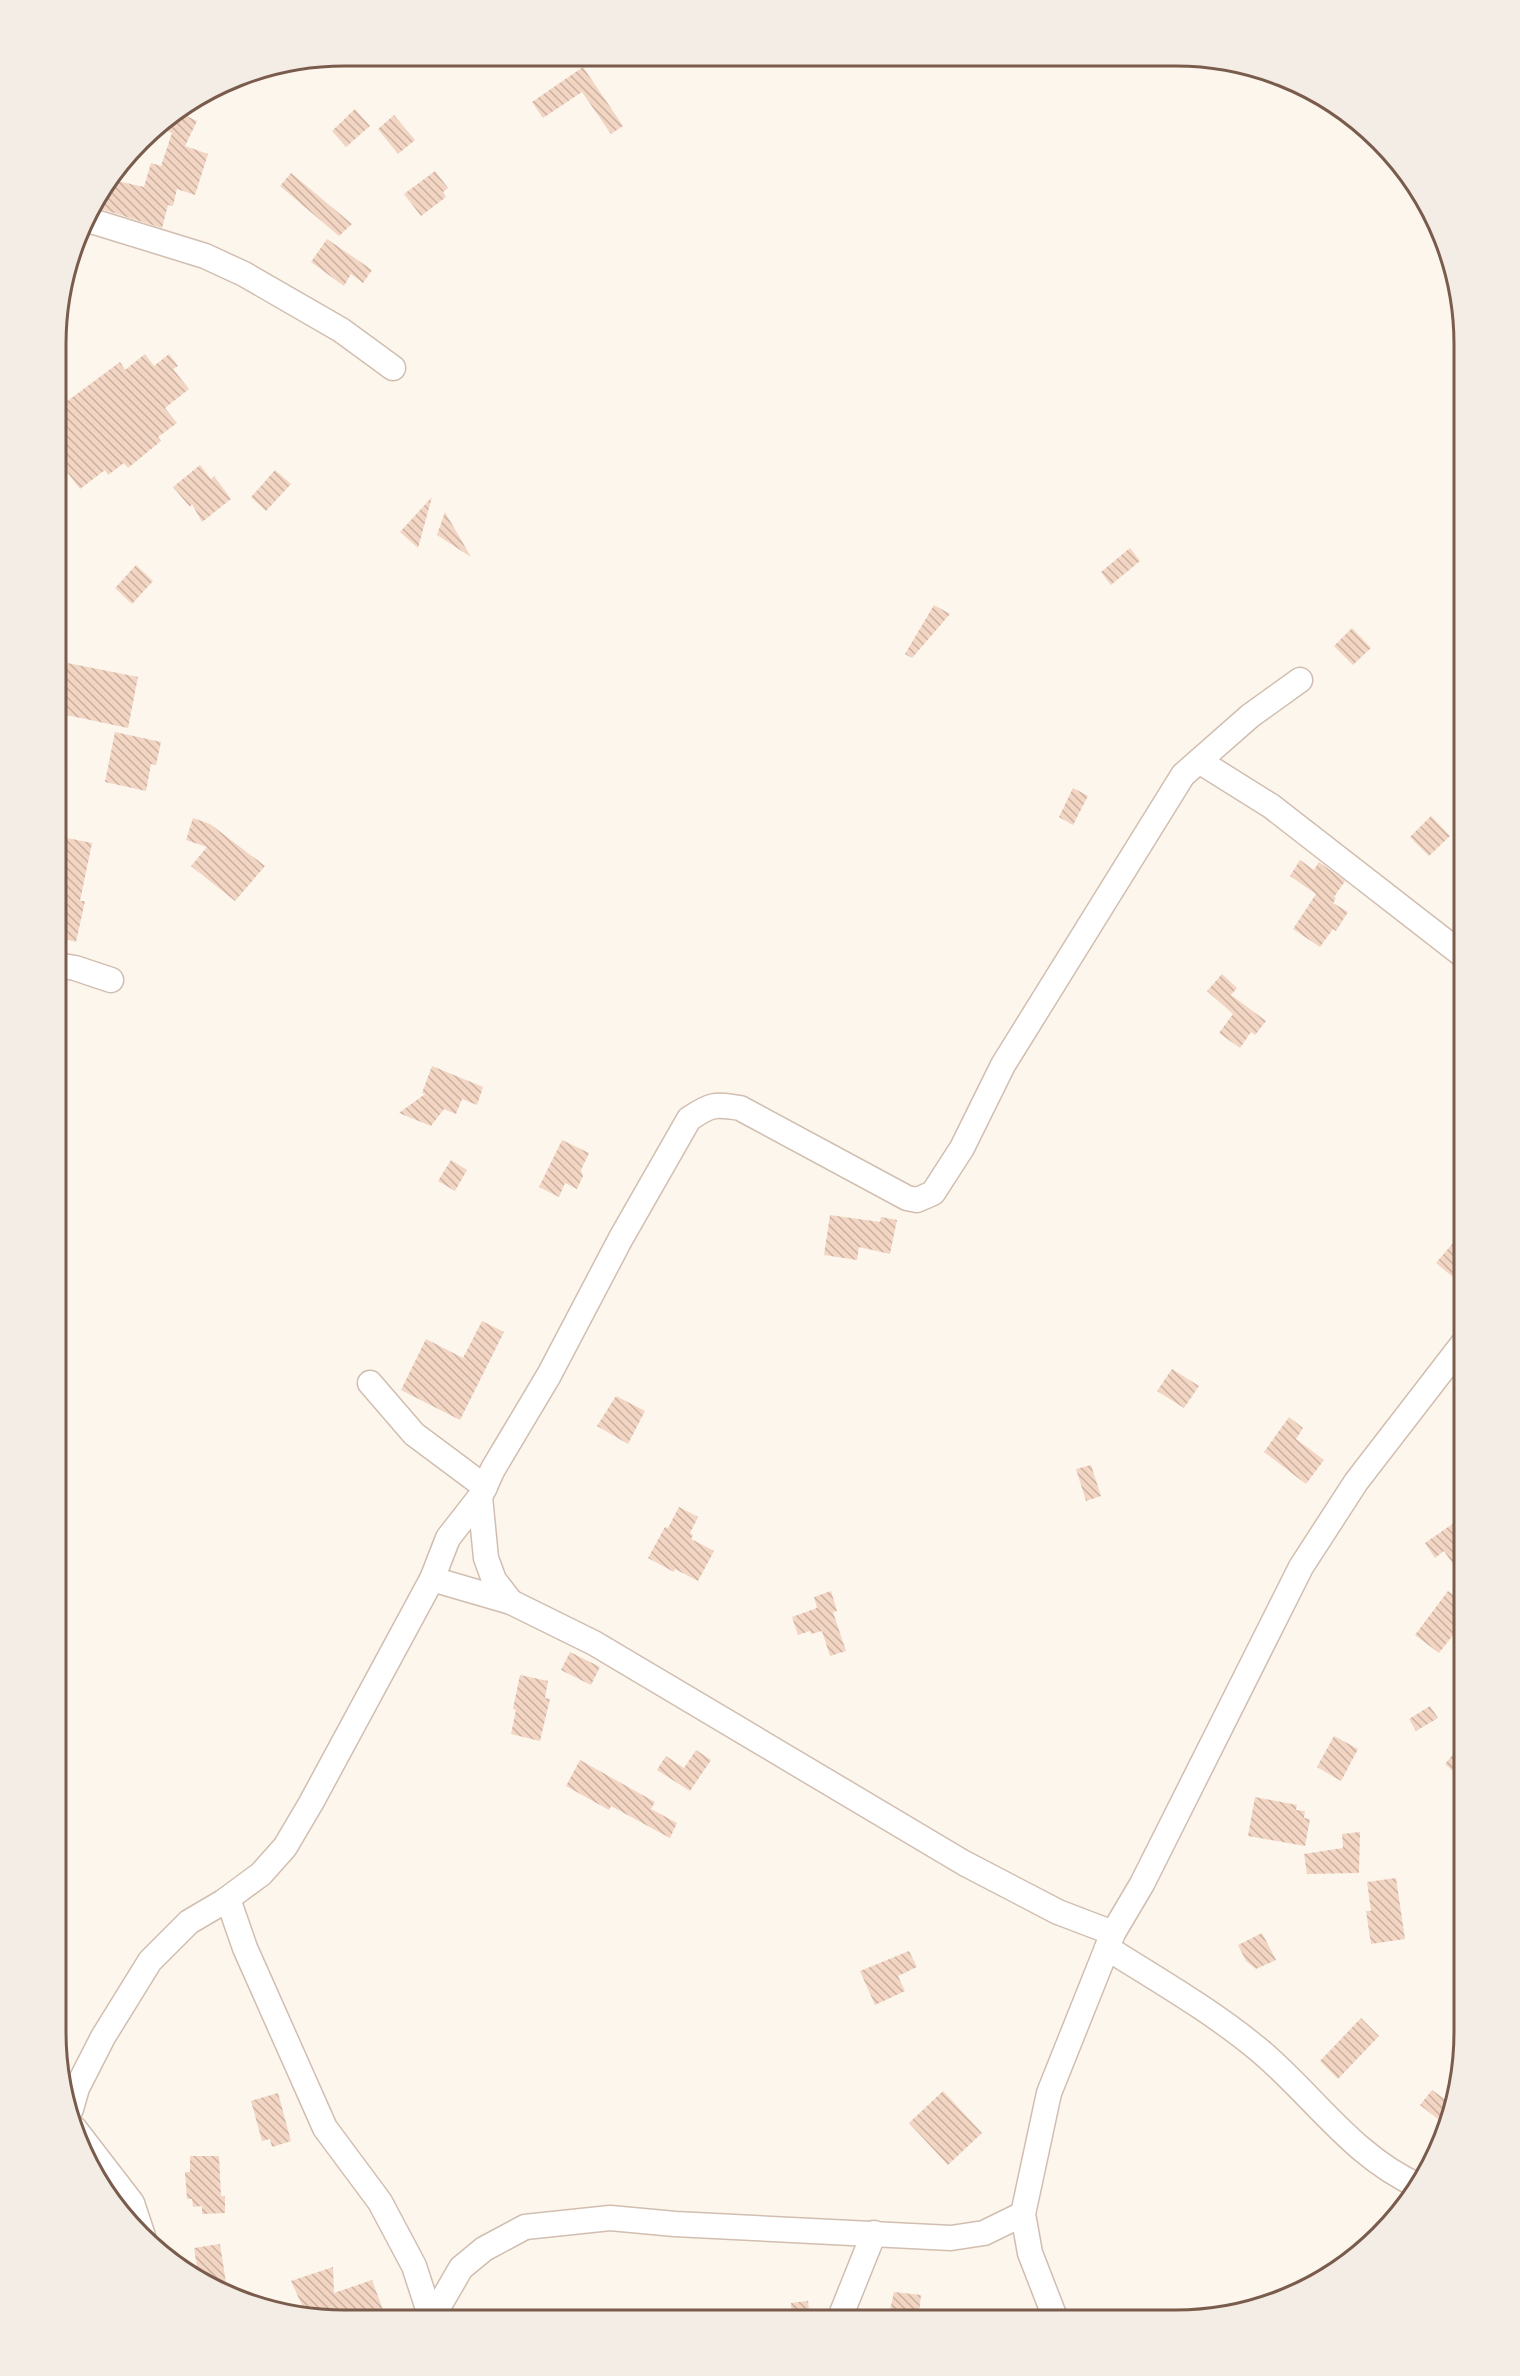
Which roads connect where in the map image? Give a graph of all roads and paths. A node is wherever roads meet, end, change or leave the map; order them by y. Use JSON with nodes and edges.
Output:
{"nodes":[{"id":1,"x":94,"y":222,"type":"edge"},
{"id":2,"x":393,"y":368,"type":"dead end"},
{"id":3,"x":1300,"y":680,"type":"dead end"},
{"id":4,"x":1199,"y":761,"type":"junction"},
{"id":5,"x":1454,"y":948,"type":"edge"},
{"id":6,"x":66,"y":966,"type":"edge"},
{"id":7,"x":111,"y":980,"type":"dead end"},
{"id":8,"x":1454,"y":1355,"type":"edge"},
{"id":9,"x":370,"y":1383,"type":"dead end"},
{"id":10,"x":482,"y":1492,"type":"junction"},
{"id":11,"x":432,"y":1579,"type":"junction"},
{"id":12,"x":511,"y":1602,"type":"junction"},
{"id":13,"x":228,"y":1899,"type":"junction"},
{"id":14,"x":1110,"y":1940,"type":"junction"},
{"id":15,"x":74,"y":2099,"type":"edge"},
{"id":16,"x":95,"y":2155,"type":"edge"},
{"id":17,"x":1411,"y":2181,"type":"edge"},
{"id":18,"x":1023,"y":2214,"type":"junction"},
{"id":19,"x":137,"y":2217,"type":"edge"},
{"id":20,"x":874,"y":2233,"type":"junction"},
{"id":21,"x":428,"y":2310,"type":"edge"},
{"id":22,"x":436,"y":2310,"type":"edge"},
{"id":23,"x":843,"y":2310,"type":"edge"},
{"id":24,"x":1052,"y":2310,"type":"edge"}],
"edges":[{"from":1,"to":2,"type":"street"},
{"from":3,"to":4,"type":"street"},
{"from":4,"to":5,"type":"street"},
{"from":4,"to":10,"type":"street"},
{"from":6,"to":7,"type":"street"},
{"from":8,"to":14,"type":"street"},
{"from":9,"to":10,"type":"street"},
{"from":10,"to":11,"type":"street"},
{"from":10,"to":12,"type":"street"},
{"from":11,"to":12,"type":"street"},
{"from":11,"to":13,"type":"street"},
{"from":12,"to":14,"type":"street"},
{"from":13,"to":15,"type":"street"},
{"from":13,"to":21,"type":"street"},
{"from":14,"to":17,"type":"street"},
{"from":14,"to":18,"type":"street"},
{"from":16,"to":19,"type":"street"},
{"from":18,"to":20,"type":"street"},
{"from":18,"to":24,"type":"street"},
{"from":20,"to":22,"type":"street"},
{"from":20,"to":23,"type":"street"}]}
